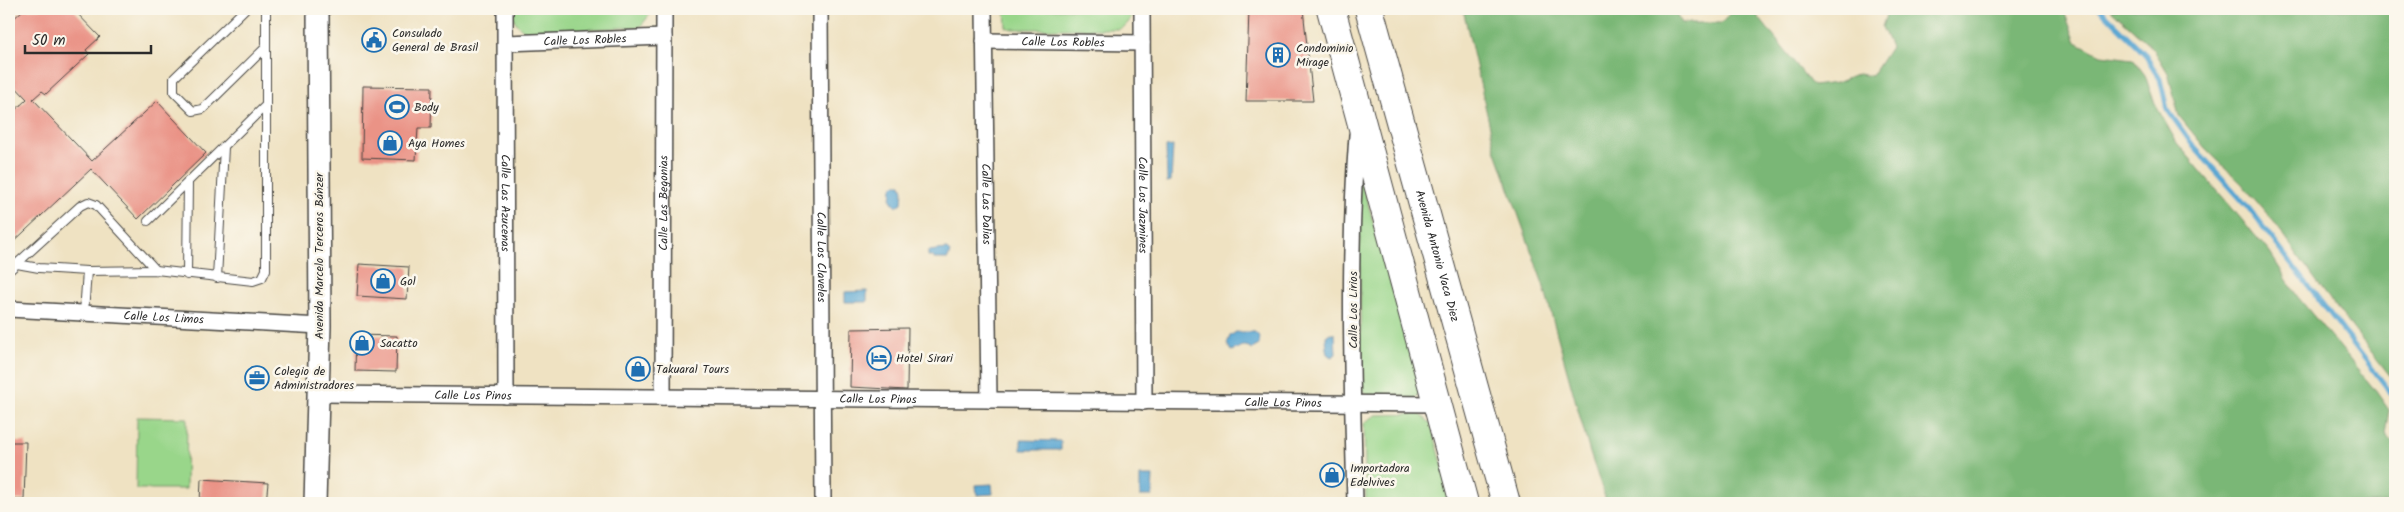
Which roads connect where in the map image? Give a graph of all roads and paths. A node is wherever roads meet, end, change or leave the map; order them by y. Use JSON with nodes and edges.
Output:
{"nodes":[{"id":1,"x":246,"y":9,"type":"edge"},
{"id":2,"x":266,"y":9,"type":"edge"},
{"id":3,"x":318,"y":9,"type":"edge"},
{"id":4,"x":505,"y":9,"type":"edge"},
{"id":5,"x":664,"y":9,"type":"edge"},
{"id":6,"x":820,"y":9,"type":"edge"},
{"id":7,"x":984,"y":9,"type":"edge"},
{"id":8,"x":1142,"y":9,"type":"edge"},
{"id":9,"x":1331,"y":9,"type":"edge"},
{"id":10,"x":1369,"y":9,"type":"edge"},
{"id":11,"x":664,"y":37,"type":"junction"},
{"id":12,"x":984,"y":41,"type":"junction"},
{"id":13,"x":506,"y":43,"type":"junction"},
{"id":14,"x":1142,"y":43,"type":"junction"},
{"id":15,"x":264,"y":48,"type":"junction"},
{"id":16,"x":264,"y":107,"type":"junction"},
{"id":17,"x":1359,"y":116,"type":"junction"},
{"id":18,"x":224,"y":147,"type":"junction"},
{"id":19,"x":188,"y":181,"type":"junction"},
{"id":20,"x":148,"y":222,"type":"dead end"},
{"id":21,"x":156,"y":270,"type":"junction"},
{"id":22,"x":87,"y":271,"type":"junction"},
{"id":23,"x":187,"y":275,"type":"junction"},
{"id":24,"x":217,"y":278,"type":"junction"},
{"id":25,"x":9,"y":309,"type":"edge"},
{"id":26,"x":84,"y":313,"type":"junction"},
{"id":27,"x":320,"y":326,"type":"junction"},
{"id":28,"x":318,"y":394,"type":"junction"},
{"id":29,"x":506,"y":396,"type":"junction"},
{"id":30,"x":663,"y":397,"type":"junction"},
{"id":31,"x":824,"y":399,"type":"junction"},
{"id":32,"x":989,"y":400,"type":"junction"},
{"id":33,"x":1144,"y":402,"type":"junction"},
{"id":34,"x":1353,"y":403,"type":"junction"},
{"id":35,"x":1437,"y":404,"type":"junction"},
{"id":36,"x":315,"y":503,"type":"edge"},
{"id":37,"x":823,"y":503,"type":"edge"},
{"id":38,"x":1355,"y":503,"type":"edge"},
{"id":39,"x":1464,"y":503,"type":"edge"},
{"id":40,"x":1506,"y":503,"type":"edge"}],
"edges":[{"from":1,"to":15,"type":"lane"},
{"from":2,"to":15,"type":"lane"},
{"from":3,"to":27,"type":"street","name":"Avenida Marcelo Terceros Bánzer"},
{"from":4,"to":13,"type":"street","name":"Calle Las Azucenas"},
{"from":5,"to":11,"type":"street","name":"Calle Las Begonias"},
{"from":6,"to":31,"type":"street","name":"Calle Los Claveles"},
{"from":7,"to":12,"type":"street","name":"Calle Las Dalias"},
{"from":8,"to":14,"type":"street","name":"Calle Los Jazmines"},
{"from":9,"to":17,"type":"highway"},
{"from":10,"to":40,"type":"highway","name":"Avenida Antonio Vaca Diez"},
{"from":11,"to":13,"type":"street","name":"Calle Los Robles"},
{"from":11,"to":30,"type":"street","name":"Calle Las Begonias"},
{"from":12,"to":14,"type":"street","name":"Calle Los Robles"},
{"from":12,"to":32,"type":"street","name":"Calle Las Dalias"},
{"from":13,"to":29,"type":"street","name":"Calle Las Azucenas"},
{"from":14,"to":33,"type":"street","name":"Calle Los Jazmines"},
{"from":15,"to":16,"type":"lane"},
{"from":16,"to":18,"type":"lane"},
{"from":16,"to":24,"type":"lane"},
{"from":17,"to":34,"type":"street","name":"Calle Los Lirios"},
{"from":17,"to":35,"type":"highway"},
{"from":18,"to":19,"type":"lane"},
{"from":18,"to":24,"type":"lane"},
{"from":19,"to":20,"type":"lane"},
{"from":19,"to":23,"type":"lane"},
{"from":21,"to":22,"type":"lane"},
{"from":21,"to":22,"type":"lane"},
{"from":21,"to":23,"type":"lane"},
{"from":22,"to":26,"type":"lane"},
{"from":23,"to":24,"type":"lane"},
{"from":25,"to":26,"type":"street","name":"Calle Los Limos"},
{"from":26,"to":27,"type":"street","name":"Calle Los Limos"},
{"from":27,"to":28,"type":"street","name":"Avenida Marcelo Terceros Bánzer"},
{"from":28,"to":29,"type":"street","name":"Calle Los Pinos"},
{"from":28,"to":36,"type":"street","name":"Avenida Marcelo Terceros Bánzer"},
{"from":29,"to":30,"type":"street","name":"Calle Los Pinos"},
{"from":30,"to":31,"type":"street","name":"Calle Los Pinos"},
{"from":31,"to":32,"type":"street","name":"Calle Los Pinos"},
{"from":31,"to":37,"type":"street","name":"Calle Los Claveles"},
{"from":32,"to":33,"type":"street","name":"Calle Los Pinos"},
{"from":33,"to":34,"type":"street","name":"Calle Los Pinos"},
{"from":34,"to":35,"type":"street","name":"Calle Los Pinos"},
{"from":34,"to":38,"type":"street","name":"Calle Los Lirios"},
{"from":35,"to":39,"type":"highway"}]}
